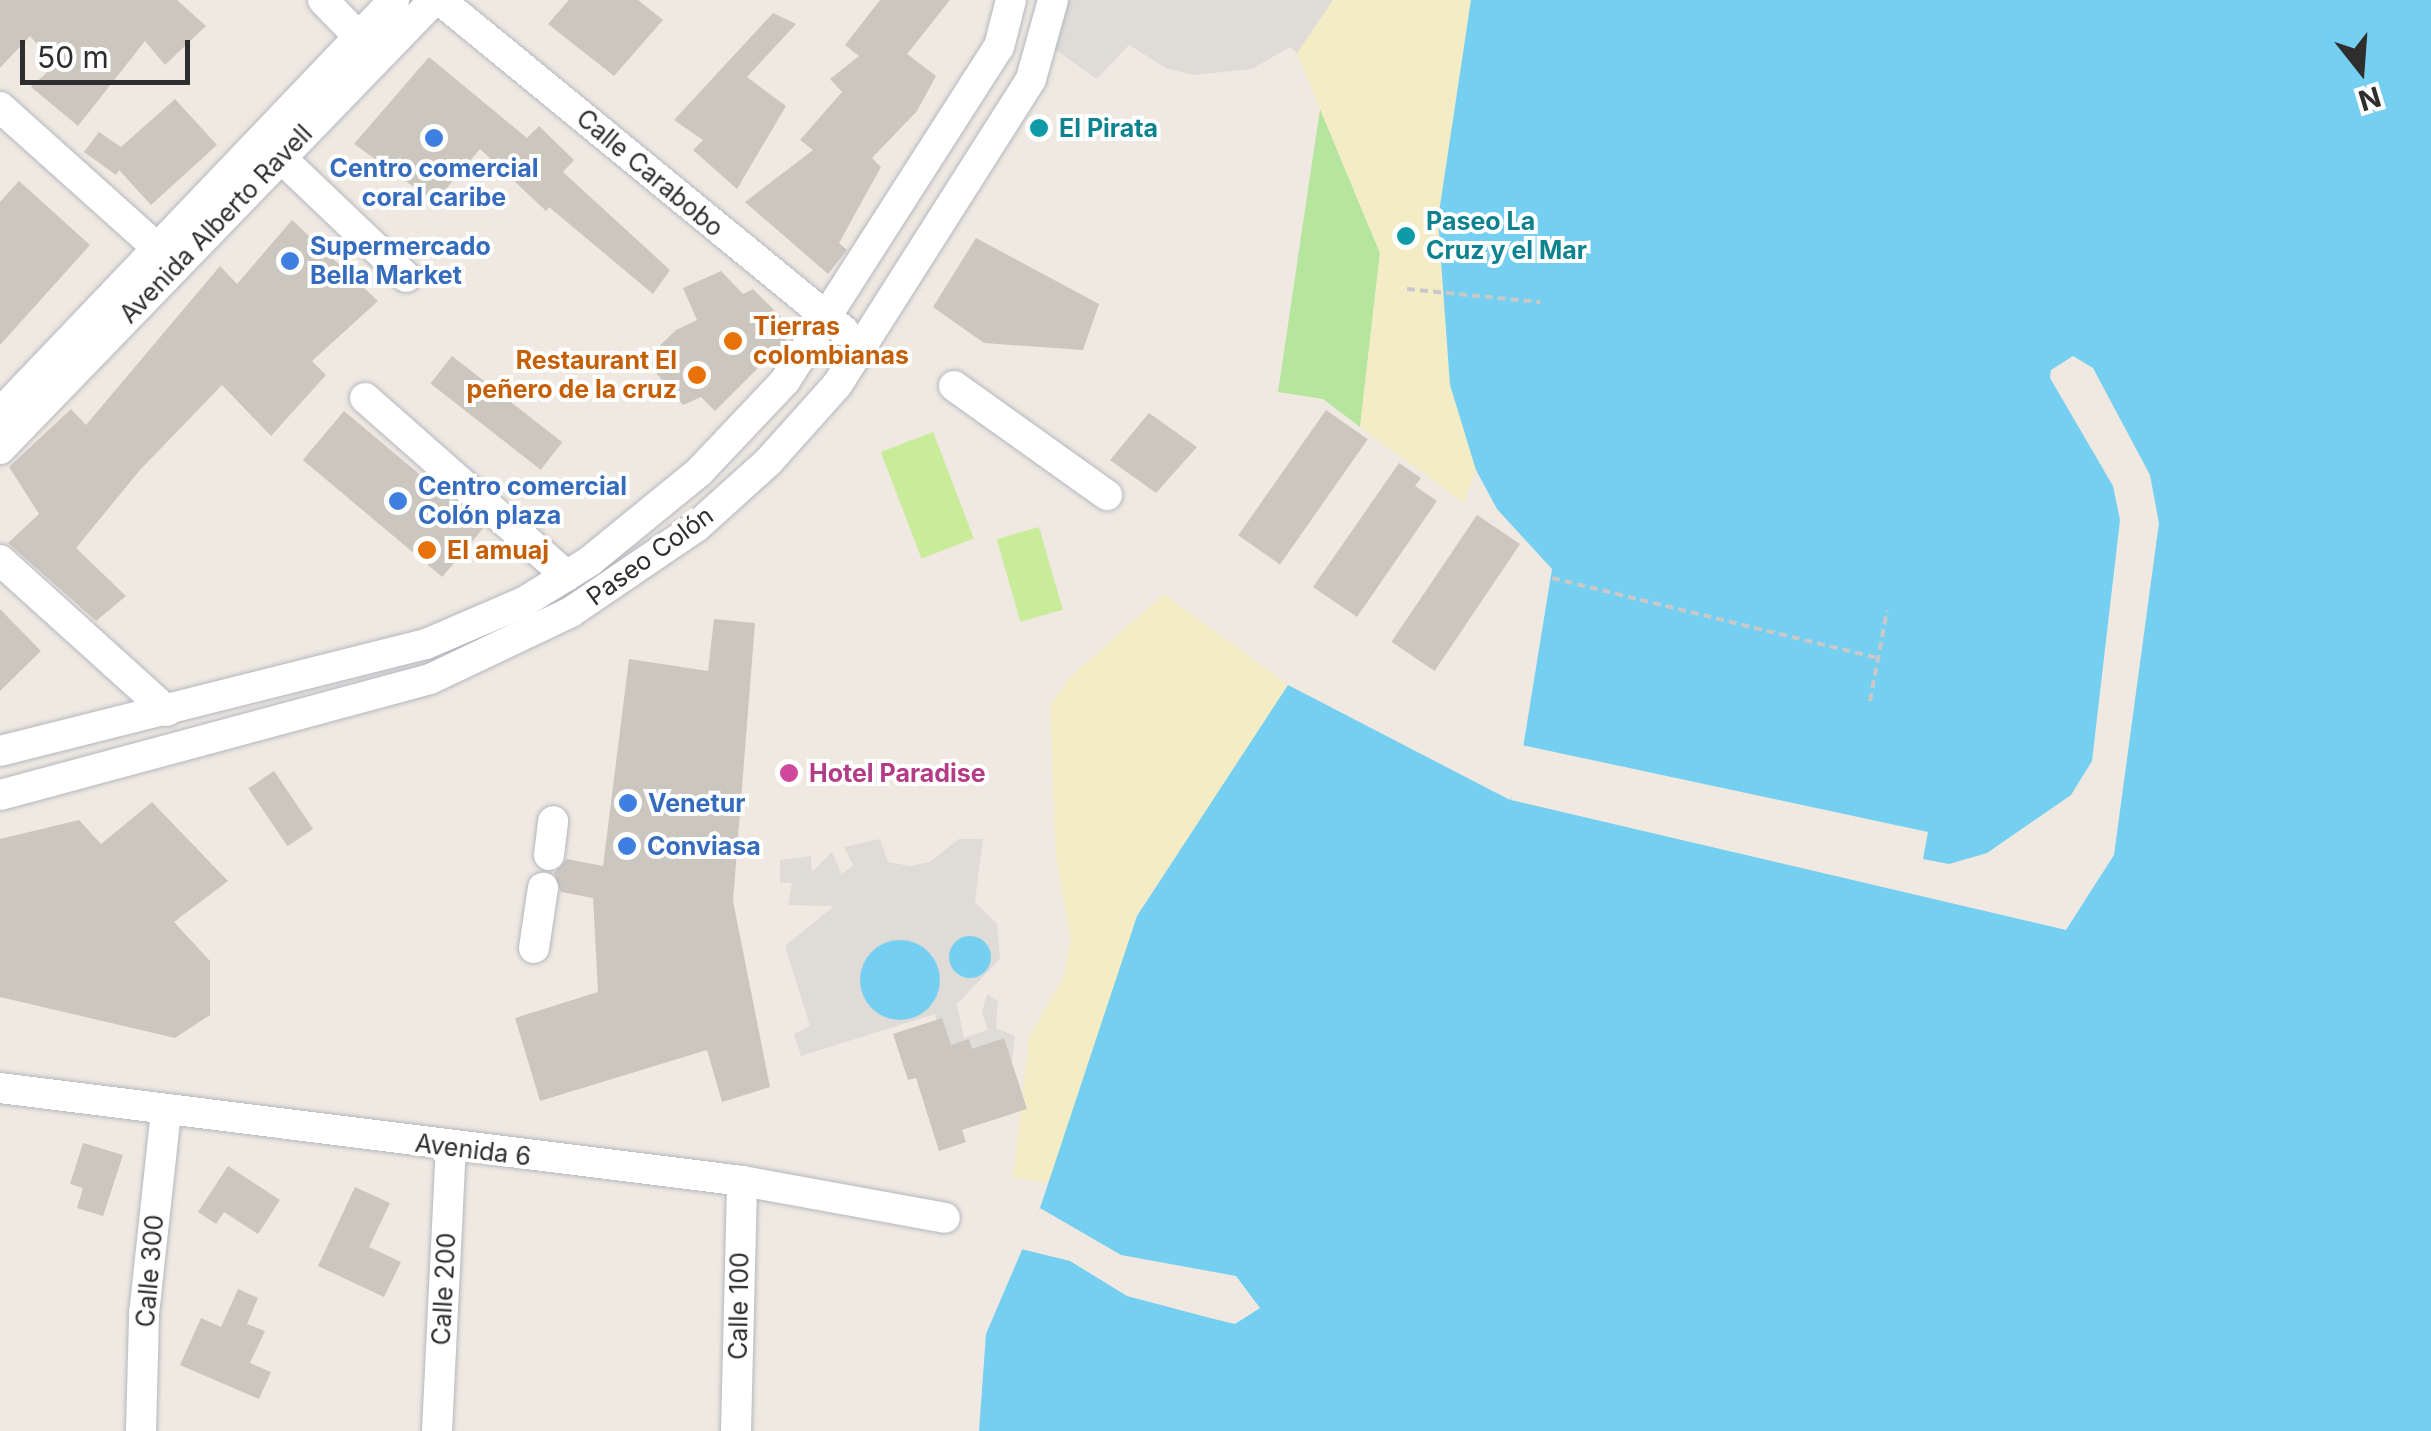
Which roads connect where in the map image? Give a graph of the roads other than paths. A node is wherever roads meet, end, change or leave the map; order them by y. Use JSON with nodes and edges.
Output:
{"nodes":[{"id":1,"x":323,"y":0,"type":"edge"},
{"id":2,"x":394,"y":0,"type":"edge"},
{"id":3,"x":437,"y":0,"type":"edge"},
{"id":4,"x":1011,"y":0,"type":"edge"},
{"id":5,"x":1052,"y":0,"type":"edge"},
{"id":6,"x":1005,"y":31,"type":"junction"},
{"id":7,"x":359,"y":37,"type":"junction"},
{"id":8,"x":1043,"y":50,"type":"junction"},
{"id":9,"x":0,"y":107,"type":"edge"},
{"id":10,"x":280,"y":157,"type":"junction"},
{"id":11,"x":167,"y":257,"type":"junction"},
{"id":12,"x":406,"y":277,"type":"dead end"},
{"id":13,"x":829,"y":321,"type":"junction"},
{"id":14,"x":862,"y":344,"type":"junction"},
{"id":15,"x":954,"y":386,"type":"dead end"},
{"id":16,"x":364,"y":398,"type":"dead end"},
{"id":17,"x":0,"y":413,"type":"edge"},
{"id":18,"x":0,"y":449,"type":"edge"},
{"id":19,"x":1107,"y":495,"type":"dead end"},
{"id":20,"x":0,"y":560,"type":"edge"},
{"id":21,"x":567,"y":576,"type":"junction"},
{"id":22,"x":524,"y":602,"type":"junction"},
{"id":23,"x":528,"y":634,"type":"junction"},
{"id":24,"x":167,"y":711,"type":"junction"},
{"id":25,"x":0,"y":752,"type":"edge"},
{"id":26,"x":0,"y":796,"type":"edge"},
{"id":27,"x":553,"y":821,"type":"dead end"},
{"id":28,"x":549,"y":856,"type":"dead end"},
{"id":29,"x":543,"y":888,"type":"dead end"},
{"id":30,"x":534,"y":948,"type":"dead end"},
{"id":31,"x":0,"y":1088,"type":"edge"},
{"id":32,"x":166,"y":1112,"type":"junction"},
{"id":33,"x":452,"y":1147,"type":"junction"},
{"id":34,"x":742,"y":1181,"type":"junction"},
{"id":35,"x":945,"y":1218,"type":"dead end"},
{"id":36,"x":141,"y":1431,"type":"edge"},
{"id":37,"x":437,"y":1431,"type":"edge"},
{"id":38,"x":736,"y":1431,"type":"edge"}],
"edges":[{"from":1,"to":7,"type":"street"},
{"from":2,"to":7,"type":"street","name":"Avenida Alberto Ravell"},
{"from":3,"to":10,"type":"street","name":"Avenida Alberto Ravell"},
{"from":3,"to":13,"type":"street","name":"Calle Carabobo"},
{"from":4,"to":6,"type":"street","name":"Paseo Colón"},
{"from":5,"to":8,"type":"street","name":"Paseo Colón"},
{"from":6,"to":8,"type":"street"},
{"from":6,"to":13,"type":"street","name":"Paseo Colón"},
{"from":7,"to":11,"type":"street","name":"Avenida Alberto Ravell"},
{"from":8,"to":14,"type":"street","name":"Paseo Colón"},
{"from":9,"to":11,"type":"street"},
{"from":10,"to":11,"type":"street","name":"Avenida Alberto Ravell"},
{"from":10,"to":12,"type":"street"},
{"from":11,"to":17,"type":"street","name":"Avenida Alberto Ravell"},
{"from":11,"to":18,"type":"street","name":"Avenida Alberto Ravell"},
{"from":13,"to":14,"type":"street","name":"Calle Carabobo"},
{"from":13,"to":21,"type":"street","name":"Paseo Colón"},
{"from":14,"to":23,"type":"street","name":"Paseo Colón"},
{"from":15,"to":19,"type":"street"},
{"from":16,"to":21,"type":"street"},
{"from":20,"to":24,"type":"street"},
{"from":21,"to":22,"type":"street","name":"Paseo Colón"},
{"from":22,"to":23,"type":"street"},
{"from":22,"to":24,"type":"street","name":"Paseo Colón"},
{"from":23,"to":26,"type":"street","name":"Paseo Colón"},
{"from":24,"to":25,"type":"street","name":"Paseo Colón"},
{"from":27,"to":28,"type":"street"},
{"from":29,"to":30,"type":"street"},
{"from":31,"to":32,"type":"street","name":"Avenida 6"},
{"from":32,"to":33,"type":"street","name":"Avenida 6"},
{"from":32,"to":36,"type":"street","name":"Calle 300"},
{"from":33,"to":34,"type":"street","name":"Avenida 6"},
{"from":33,"to":37,"type":"street","name":"Calle 200"},
{"from":34,"to":35,"type":"street","name":"Avenida 6"},
{"from":34,"to":38,"type":"street","name":"Calle 100"}]}
